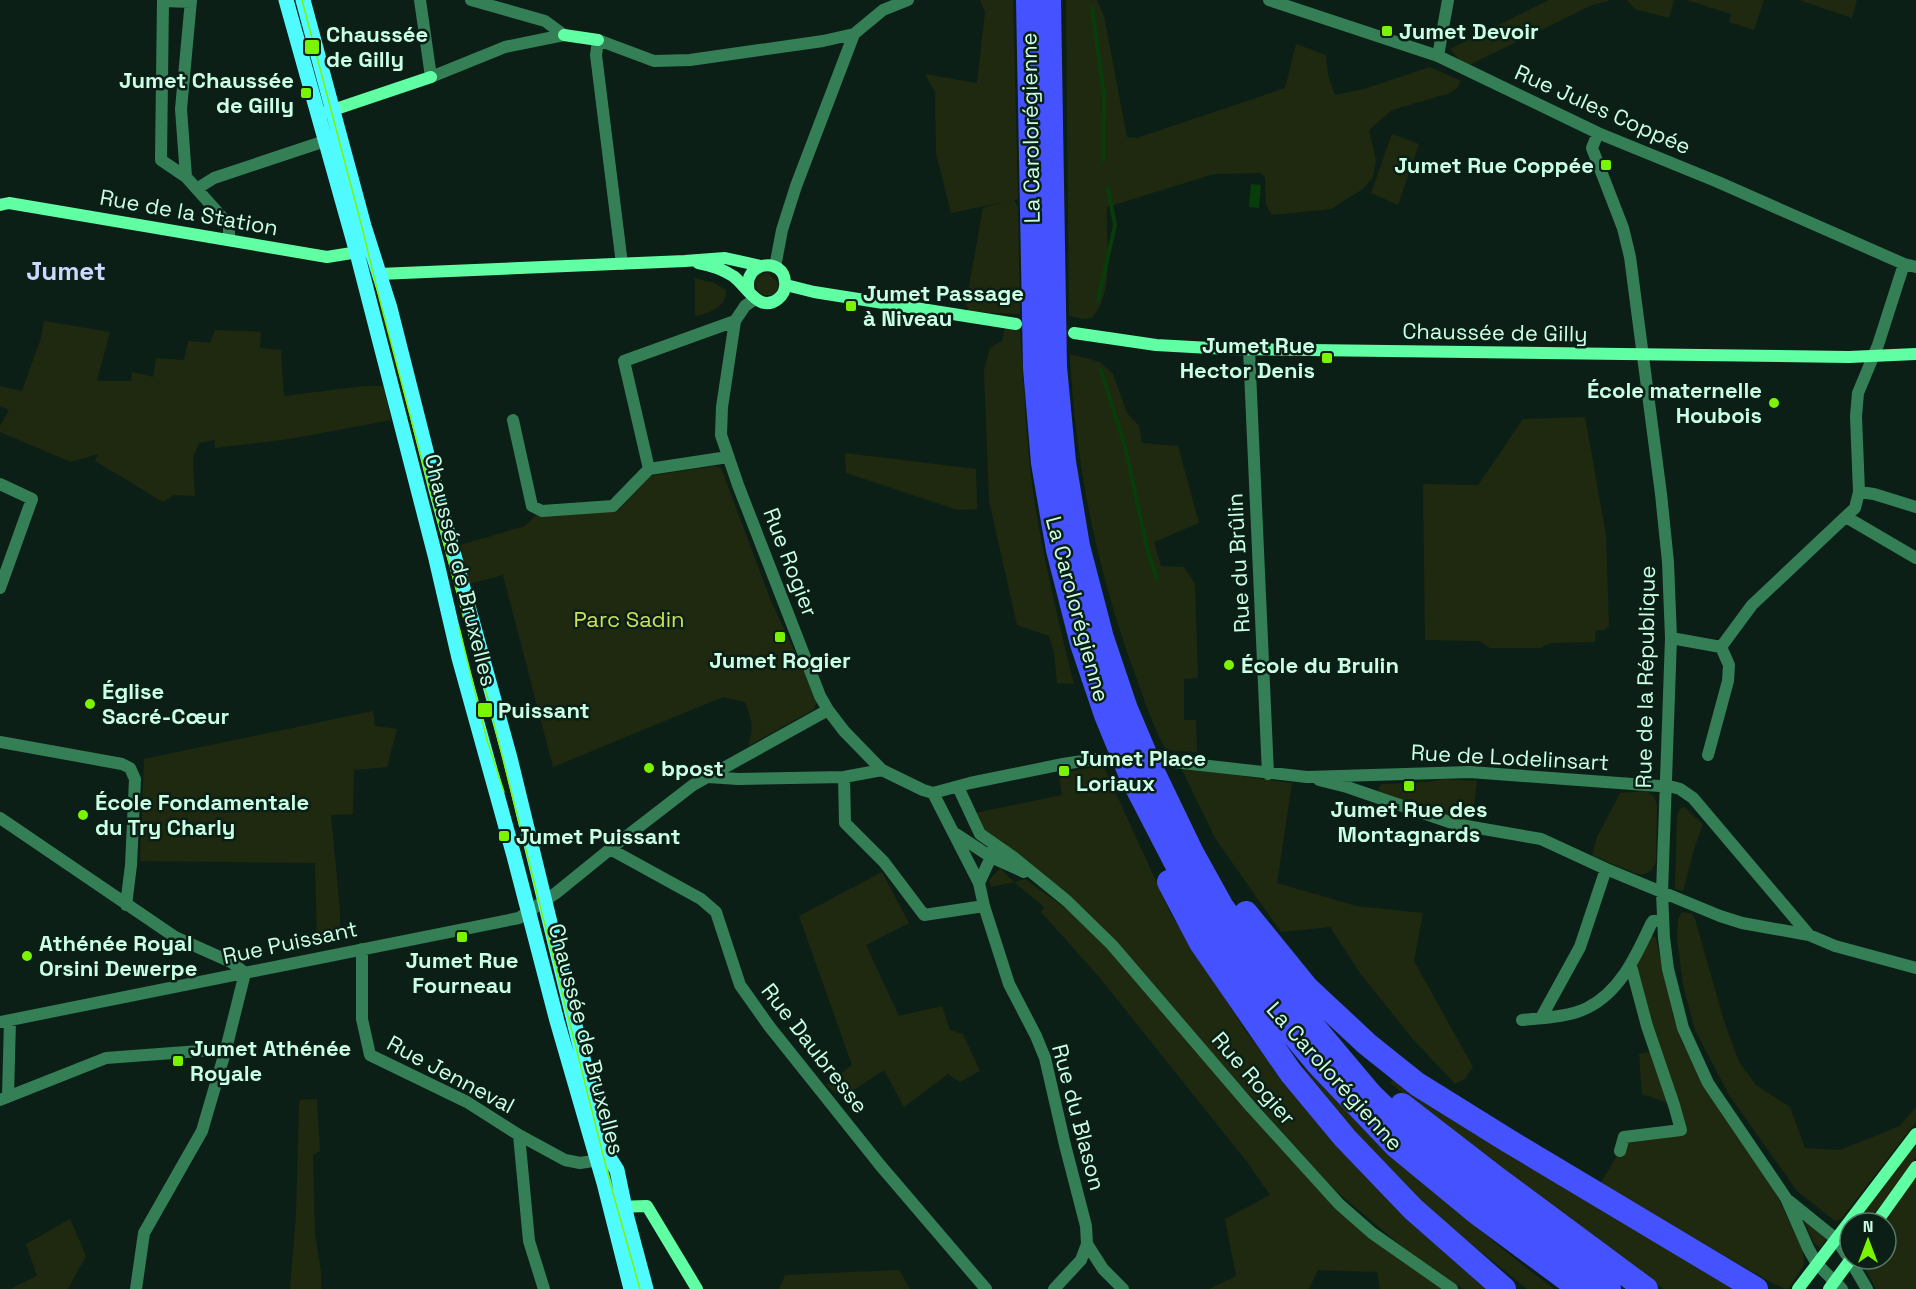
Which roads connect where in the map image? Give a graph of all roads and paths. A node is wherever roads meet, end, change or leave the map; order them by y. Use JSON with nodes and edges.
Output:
{"nodes":[{"id":1,"x":163,"y":0,"type":"edge"},
{"id":2,"x":286,"y":0,"type":"edge"},
{"id":3,"x":303,"y":0,"type":"edge"},
{"id":4,"x":420,"y":0,"type":"edge"},
{"id":5,"x":471,"y":0,"type":"edge"},
{"id":6,"x":908,"y":0,"type":"edge"},
{"id":7,"x":1028,"y":0,"type":"edge"},
{"id":8,"x":1049,"y":0,"type":"edge"},
{"id":9,"x":1269,"y":0,"type":"edge"},
{"id":10,"x":1448,"y":0,"type":"edge"},
{"id":11,"x":191,"y":1,"type":"edge"},
{"id":12,"x":883,"y":5,"type":"edge"},
{"id":13,"x":854,"y":34,"type":"junction"},
{"id":14,"x":564,"y":35,"type":"junction"},
{"id":15,"x":598,"y":40,"type":"junction"},
{"id":16,"x":1438,"y":56,"type":"junction"},
{"id":17,"x":431,"y":77,"type":"junction"},
{"id":18,"x":162,"y":88,"type":"junction"},
{"id":19,"x":182,"y":89,"type":"junction"},
{"id":20,"x":333,"y":110,"type":"junction"},
{"id":21,"x":317,"y":115,"type":"junction"},
{"id":22,"x":1598,"y":133,"type":"junction"},
{"id":23,"x":325,"y":141,"type":"junction"},
{"id":24,"x":186,"y":177,"type":"junction"},
{"id":25,"x":198,"y":188,"type":"junction"},
{"id":26,"x":0,"y":205,"type":"edge"},
{"id":27,"x":229,"y":240,"type":"junction"},
{"id":28,"x":364,"y":251,"type":"junction"},
{"id":29,"x":685,"y":261,"type":"junction"},
{"id":30,"x":622,"y":264,"type":"junction"},
{"id":31,"x":1910,"y":265,"type":"edge"},
{"id":32,"x":761,"y":266,"type":"junction"},
{"id":33,"x":775,"y":267,"type":"junction"},
{"id":34,"x":380,"y":274,"type":"junction"},
{"id":35,"x":363,"y":275,"type":"junction"},
{"id":36,"x":786,"y":285,"type":"junction"},
{"id":37,"x":752,"y":295,"type":"junction"},
{"id":38,"x":735,"y":321,"type":"junction"},
{"id":39,"x":1016,"y":324,"type":"dead end"},
{"id":40,"x":1074,"y":333,"type":"dead end"},
{"id":41,"x":1249,"y":350,"type":"junction"},
{"id":42,"x":1916,"y":354,"type":"edge"},
{"id":43,"x":1642,"y":355,"type":"junction"},
{"id":44,"x":1873,"y":356,"type":"junction"},
{"id":45,"x":513,"y":420,"type":"dead end"},
{"id":46,"x":728,"y":458,"type":"junction"},
{"id":47,"x":649,"y":469,"type":"junction"},
{"id":48,"x":0,"y":484,"type":"edge"},
{"id":49,"x":1859,"y":492,"type":"junction"},
{"id":50,"x":1916,"y":507,"type":"edge"},
{"id":51,"x":1846,"y":517,"type":"junction"},
{"id":52,"x":1916,"y":558,"type":"edge"},
{"id":53,"x":0,"y":588,"type":"edge"},
{"id":54,"x":1671,"y":638,"type":"junction"},
{"id":55,"x":1721,"y":647,"type":"junction"},
{"id":56,"x":828,"y":710,"type":"junction"},
{"id":57,"x":0,"y":742,"type":"edge"},
{"id":58,"x":1708,"y":755,"type":"dead end"},
{"id":59,"x":1095,"y":759,"type":"tunnel mouth"},
{"id":60,"x":1174,"y":762,"type":"dead end"},
{"id":61,"x":882,"y":770,"type":"junction"},
{"id":62,"x":1268,"y":774,"type":"junction"},
{"id":63,"x":1131,"y":776,"type":"junction"},
{"id":64,"x":707,"y":777,"type":"junction"},
{"id":65,"x":844,"y":777,"type":"junction"},
{"id":66,"x":1306,"y":777,"type":"junction"},
{"id":67,"x":1665,"y":785,"type":"junction"},
{"id":68,"x":958,"y":787,"type":"junction"},
{"id":69,"x":1161,"y":790,"type":"junction"},
{"id":70,"x":933,"y":793,"type":"junction"},
{"id":71,"x":0,"y":818,"type":"edge"},
{"id":72,"x":955,"y":833,"type":"junction"},
{"id":73,"x":992,"y":842,"type":"junction"},
{"id":74,"x":610,"y":849,"type":"junction"},
{"id":75,"x":992,"y":857,"type":"junction"},
{"id":76,"x":1606,"y":870,"type":"junction"},
{"id":77,"x":1039,"y":879,"type":"junction"},
{"id":78,"x":980,"y":883,"type":"junction"},
{"id":79,"x":1662,"y":893,"type":"junction"},
{"id":80,"x":126,"y":904,"type":"junction"},
{"id":81,"x":538,"y":906,"type":"junction"},
{"id":82,"x":984,"y":906,"type":"junction"},
{"id":83,"x":1663,"y":920,"type":"junction"},
{"id":84,"x":1809,"y":935,"type":"junction"},
{"id":85,"x":362,"y":949,"type":"junction"},
{"id":86,"x":1631,"y":966,"type":"junction"},
{"id":87,"x":1916,"y":968,"type":"edge"},
{"id":88,"x":245,"y":973,"type":"junction"},
{"id":89,"x":1541,"y":1018,"type":"junction"},
{"id":90,"x":1522,"y":1020,"type":"dead end"},
{"id":91,"x":5,"y":1021,"type":"edge"},
{"id":92,"x":226,"y":1049,"type":"junction"},
{"id":93,"x":1348,"y":1068,"type":"junction"},
{"id":94,"x":4,"y":1098,"type":"edge"},
{"id":95,"x":1916,"y":1134,"type":"edge"},
{"id":96,"x":519,"y":1135,"type":"junction"},
{"id":97,"x":1620,"y":1150,"type":"dead end"},
{"id":98,"x":604,"y":1159,"type":"junction"},
{"id":99,"x":1916,"y":1167,"type":"edge"},
{"id":100,"x":1786,"y":1198,"type":"junction"},
{"id":101,"x":618,"y":1208,"type":"junction"},
{"id":102,"x":1885,"y":1211,"type":"edge"},
{"id":103,"x":1836,"y":1239,"type":"junction"},
{"id":104,"x":1838,"y":1242,"type":"edge"},
{"id":105,"x":1087,"y":1244,"type":"junction"},
{"id":106,"x":1817,"y":1264,"type":"junction"},
{"id":107,"x":1844,"y":1271,"type":"edge"},
{"id":108,"x":1857,"y":1271,"type":"edge"},
{"id":109,"x":1835,"y":1287,"type":"edge"},
{"id":110,"x":136,"y":1289,"type":"edge"},
{"id":111,"x":544,"y":1289,"type":"edge"},
{"id":112,"x":631,"y":1289,"type":"edge"},
{"id":113,"x":646,"y":1289,"type":"edge"},
{"id":114,"x":697,"y":1289,"type":"edge"},
{"id":115,"x":986,"y":1289,"type":"edge"},
{"id":116,"x":1054,"y":1289,"type":"edge"},
{"id":117,"x":1124,"y":1289,"type":"edge"},
{"id":118,"x":1452,"y":1289,"type":"edge"},
{"id":119,"x":1504,"y":1289,"type":"edge"},
{"id":120,"x":1580,"y":1289,"type":"edge"},
{"id":121,"x":1609,"y":1289,"type":"edge"},
{"id":122,"x":1646,"y":1289,"type":"edge"},
{"id":123,"x":1756,"y":1289,"type":"edge"},
{"id":124,"x":1798,"y":1289,"type":"edge"},
{"id":125,"x":1867,"y":1289,"type":"edge"}],
"edges":[{"from":1,"to":11,"type":"street"},
{"from":1,"to":18,"type":"street"},
{"from":2,"to":21,"type":"main road","name":"Chaussée de Bruxelles"},
{"from":3,"to":20,"type":"main road","name":"Chaussée de Bruxelles"},
{"from":4,"to":17,"type":"street"},
{"from":5,"to":14,"type":"street"},
{"from":6,"to":12,"type":"street"},
{"from":7,"to":63,"type":"highway","name":"La Carolorégienne"},
{"from":8,"to":69,"type":"highway","name":"La Carolorégienne"},
{"from":9,"to":16,"type":"street","name":"Rue Jules Coppée"},
{"from":10,"to":16,"type":"street"},
{"from":11,"to":19,"type":"street"},
{"from":12,"to":13,"type":"street"},
{"from":13,"to":15,"type":"street"},
{"from":13,"to":33,"type":"street"},
{"from":14,"to":15,"type":"street"},
{"from":14,"to":17,"type":"street"},
{"from":15,"to":30,"type":"street"},
{"from":16,"to":22,"type":"street","name":"Rue Jules Coppée"},
{"from":17,"to":20,"type":"street"},
{"from":18,"to":19,"type":"street"},
{"from":18,"to":24,"type":"street"},
{"from":19,"to":24,"type":"street"},
{"from":20,"to":21,"type":"street"},
{"from":20,"to":28,"type":"main road","name":"Chaussée de Bruxelles"},
{"from":21,"to":23,"type":"main road","name":"Chaussée de Bruxelles"},
{"from":22,"to":31,"type":"street","name":"Rue Jules Coppée"},
{"from":22,"to":43,"type":"street","name":"Rue de la République"},
{"from":23,"to":25,"type":"street"},
{"from":23,"to":28,"type":"main road","name":"Chaussée de Bruxelles"},
{"from":24,"to":25,"type":"street"},
{"from":25,"to":27,"type":"street"},
{"from":26,"to":27,"type":"street","name":"Rue de la Station"},
{"from":27,"to":28,"type":"street","name":"Rue de la Station"},
{"from":28,"to":34,"type":"main road","name":"Chaussée de Bruxelles"},
{"from":28,"to":35,"type":"main road","name":"Chaussée de Bruxelles"},
{"from":29,"to":30,"type":"street"},
{"from":29,"to":32,"type":"street"},
{"from":29,"to":37,"type":"street"},
{"from":30,"to":34,"type":"street"},
{"from":31,"to":44,"type":"street"},
{"from":32,"to":33,"type":"street"},
{"from":32,"to":37,"type":"street"},
{"from":33,"to":36,"type":"street"},
{"from":34,"to":35,"type":"street"},
{"from":34,"to":81,"type":"main road","name":"Chaussée de Bruxelles"},
{"from":35,"to":81,"type":"main road","name":"Chaussée de Bruxelles"},
{"from":36,"to":37,"type":"street"},
{"from":36,"to":39,"type":"street"},
{"from":37,"to":38,"type":"street"},
{"from":38,"to":46,"type":"street","name":"Rue Rogier"},
{"from":38,"to":47,"type":"street"},
{"from":40,"to":41,"type":"street","name":"Chaussée de Gilly"},
{"from":41,"to":43,"type":"street","name":"Chaussée de Gilly"},
{"from":41,"to":62,"type":"street","name":"Rue du Brûlin"},
{"from":42,"to":44,"type":"street","name":"Chaussée de Gilly"},
{"from":43,"to":44,"type":"street","name":"Chaussée de Gilly"},
{"from":43,"to":54,"type":"street","name":"Rue de la République"},
{"from":44,"to":49,"type":"street"},
{"from":45,"to":47,"type":"street"},
{"from":46,"to":47,"type":"street"},
{"from":46,"to":56,"type":"street","name":"Rue Rogier"},
{"from":48,"to":53,"type":"street"},
{"from":49,"to":50,"type":"street"},
{"from":49,"to":51,"type":"street"},
{"from":51,"to":52,"type":"street"},
{"from":51,"to":55,"type":"street"},
{"from":54,"to":55,"type":"street"},
{"from":54,"to":67,"type":"street","name":"Rue de la République"},
{"from":55,"to":58,"type":"street"},
{"from":56,"to":61,"type":"street","name":"Rue Rogier"},
{"from":56,"to":64,"type":"street"},
{"from":57,"to":80,"type":"street"},
{"from":59,"to":68,"type":"street"},
{"from":60,"to":62,"type":"street","name":"Rue de Lodelinsart"},
{"from":61,"to":65,"type":"street"},
{"from":61,"to":70,"type":"street","name":"Rue Rogier"},
{"from":62,"to":66,"type":"street","name":"Rue de Lodelinsart"},
{"from":63,"to":119,"type":"highway"},
{"from":63,"to":120,"type":"highway","name":"La Carolorégienne"},
{"from":64,"to":65,"type":"street"},
{"from":64,"to":74,"type":"street"},
{"from":65,"to":82,"type":"street"},
{"from":66,"to":67,"type":"street","name":"Rue de Lodelinsart"},
{"from":66,"to":76,"type":"street"},
{"from":67,"to":79,"type":"street","name":"Rue de la République"},
{"from":67,"to":84,"type":"street","name":"Rue de Lodelinsart"},
{"from":68,"to":70,"type":"street"},
{"from":68,"to":73,"type":"street"},
{"from":69,"to":93,"type":"highway","name":"La Carolorégienne"},
{"from":69,"to":123,"type":"highway"},
{"from":70,"to":72,"type":"street","name":"Rue du Blason"},
{"from":71,"to":80,"type":"street"},
{"from":72,"to":75,"type":"street"},
{"from":72,"to":78,"type":"street","name":"Rue du Blason"},
{"from":73,"to":75,"type":"street"},
{"from":73,"to":77,"type":"street"},
{"from":74,"to":81,"type":"street"},
{"from":74,"to":115,"type":"street","name":"Rue Daubresse"},
{"from":75,"to":77,"type":"street"},
{"from":75,"to":78,"type":"street"},
{"from":76,"to":79,"type":"street"},
{"from":76,"to":89,"type":"street"},
{"from":77,"to":118,"type":"street","name":"Rue Rogier"},
{"from":78,"to":82,"type":"street","name":"Rue du Blason"},
{"from":79,"to":83,"type":"street","name":"Rue de la République"},
{"from":79,"to":84,"type":"street"},
{"from":80,"to":88,"type":"street"},
{"from":81,"to":85,"type":"street","name":"Rue Puissant"},
{"from":81,"to":98,"type":"main road","name":"Chaussée de Bruxelles"},
{"from":82,"to":105,"type":"street","name":"Rue du Blason"},
{"from":83,"to":86,"type":"street"},
{"from":83,"to":100,"type":"street","name":"Rue de la République"},
{"from":84,"to":87,"type":"street","name":"Rue de Lodelinsart"},
{"from":85,"to":88,"type":"street","name":"Rue Puissant"},
{"from":85,"to":96,"type":"street","name":"Rue Jenneval"},
{"from":86,"to":89,"type":"street"},
{"from":86,"to":97,"type":"street"},
{"from":88,"to":91,"type":"street","name":"Rue Puissant"},
{"from":88,"to":92,"type":"street"},
{"from":89,"to":90,"type":"street"},
{"from":91,"to":94,"type":"street","name":"Rue Puissant"},
{"from":92,"to":94,"type":"street"},
{"from":92,"to":110,"type":"street"},
{"from":93,"to":121,"type":"highway","name":"La Carolorégienne"},
{"from":93,"to":122,"type":"highway","name":"La Carolorégienne"},
{"from":95,"to":103,"type":"street"},
{"from":96,"to":98,"type":"street","name":"Rue Jenneval"},
{"from":96,"to":111,"type":"street"},
{"from":98,"to":101,"type":"main road","name":"Chaussée de Bruxelles"},
{"from":98,"to":112,"type":"main road","name":"Chaussée de Bruxelles"},
{"from":99,"to":102,"type":"street"},
{"from":100,"to":103,"type":"street","name":"Rue de la République"},
{"from":100,"to":106,"type":"street","name":"Rue de la République"},
{"from":101,"to":113,"type":"main road","name":"Chaussée de Bruxelles"},
{"from":101,"to":114,"type":"street"},
{"from":103,"to":104,"type":"street","name":"Rue de la République"},
{"from":103,"to":106,"type":"street"},
{"from":105,"to":116,"type":"street"},
{"from":105,"to":117,"type":"street"},
{"from":106,"to":109,"type":"street","name":"Rue de la République"},
{"from":106,"to":124,"type":"street"},
{"from":107,"to":109,"type":"street"},
{"from":108,"to":125,"type":"street"}]}
